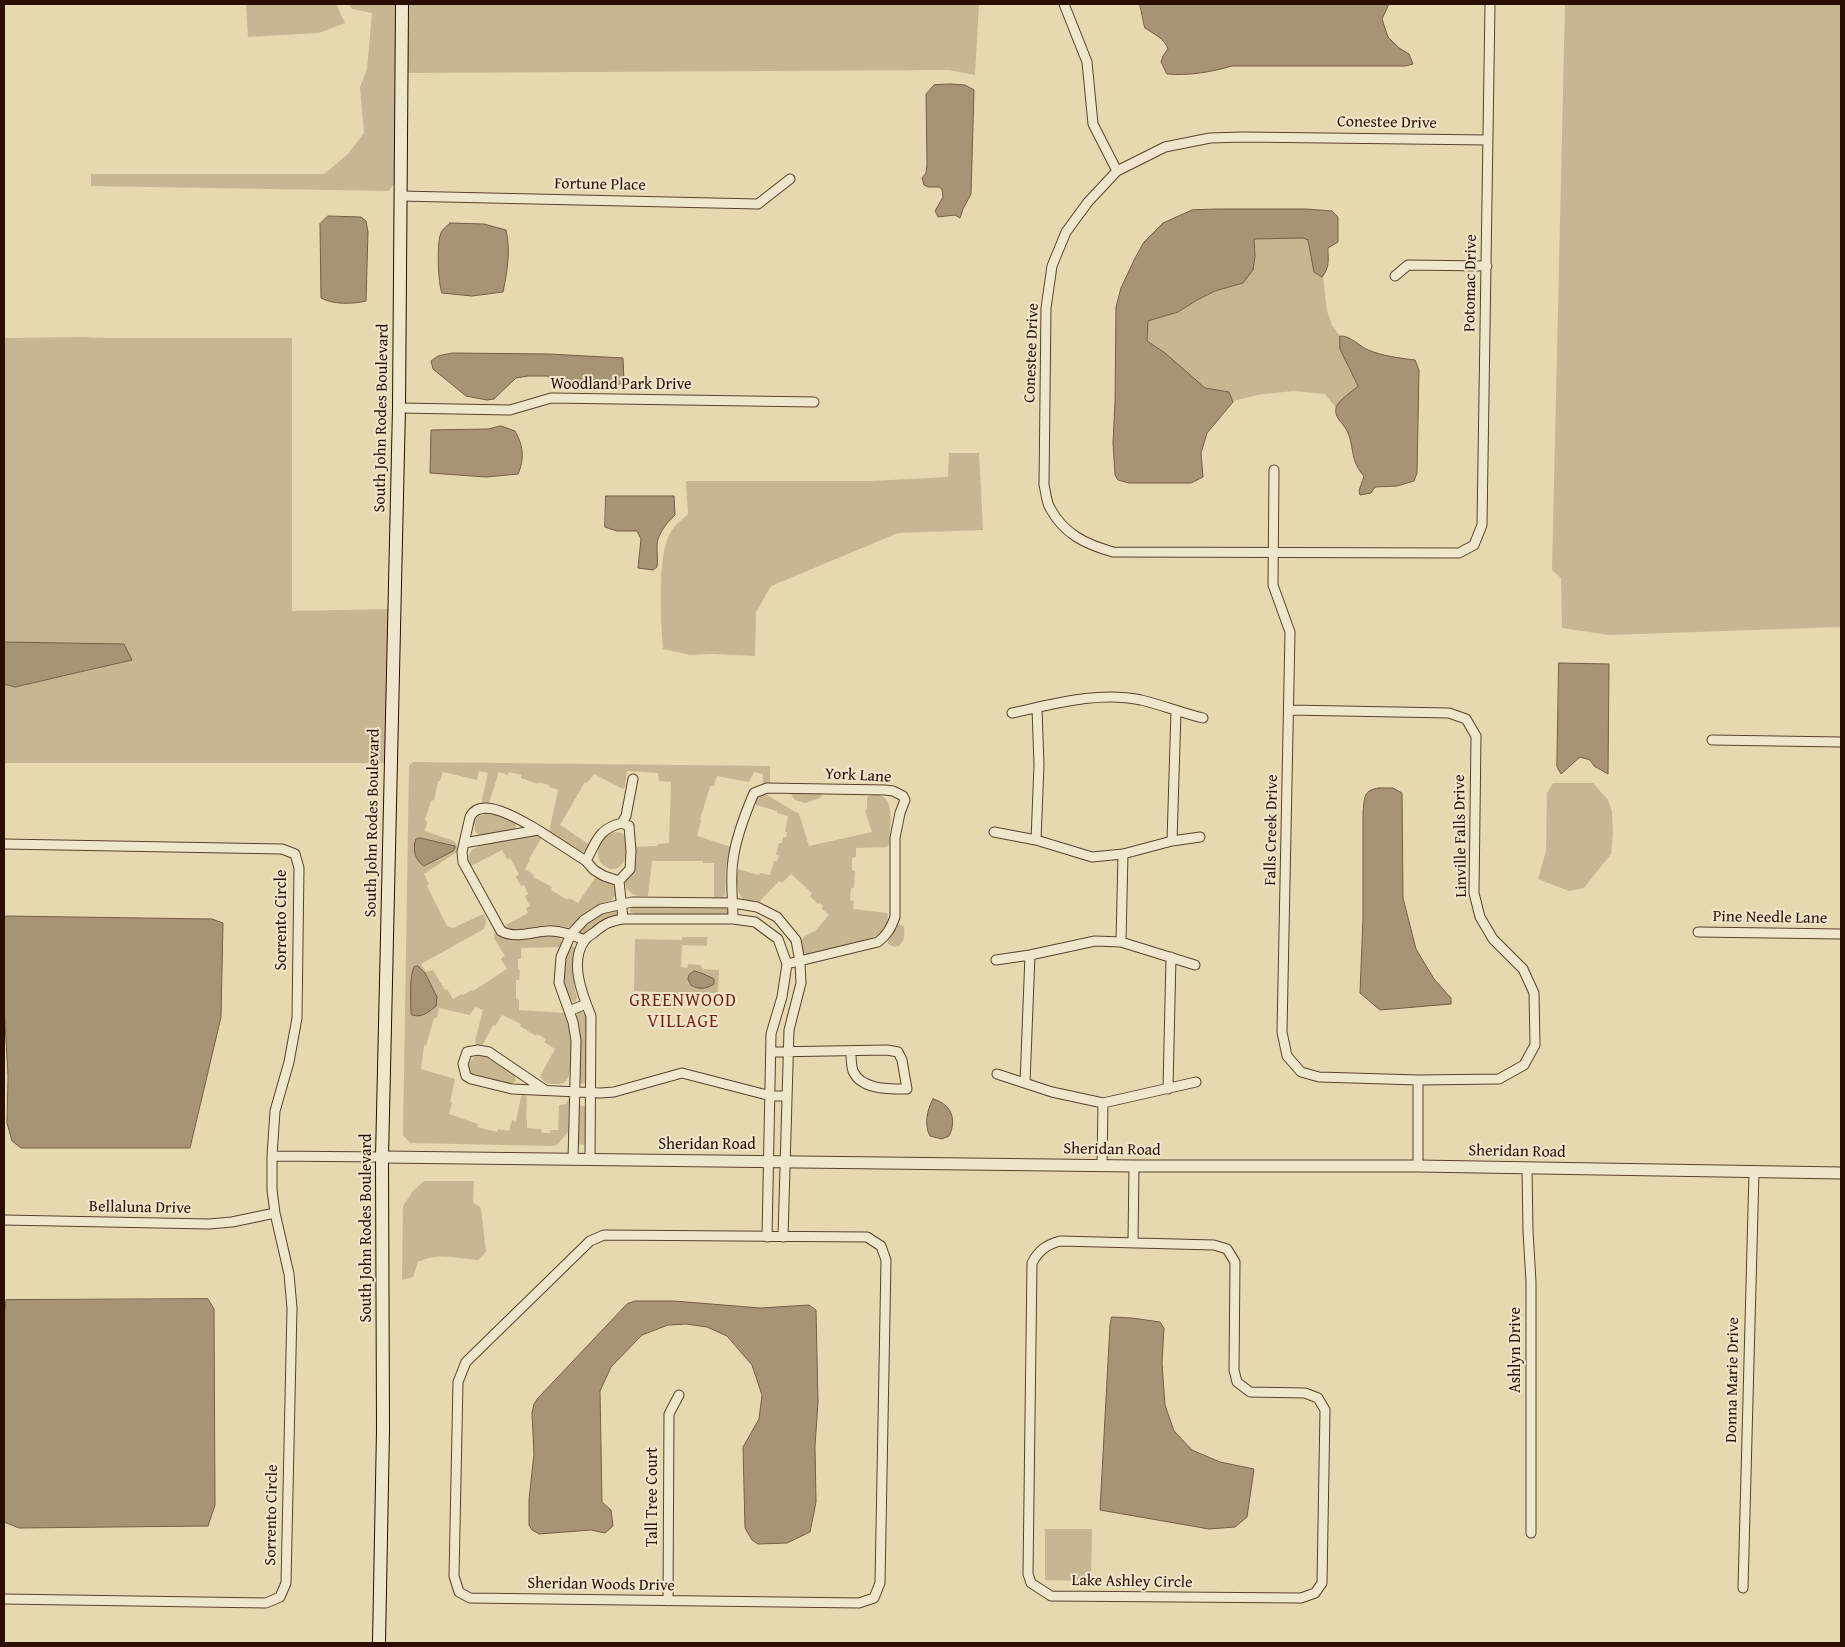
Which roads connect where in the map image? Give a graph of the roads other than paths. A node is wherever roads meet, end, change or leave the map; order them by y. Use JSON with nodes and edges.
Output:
{"nodes":[{"id":1,"x":402,"y":4,"type":"edge"},
{"id":2,"x":1064,"y":4,"type":"edge"},
{"id":3,"x":1490,"y":4,"type":"edge"},
{"id":4,"x":1488,"y":140,"type":"junction"},
{"id":5,"x":1117,"y":172,"type":"junction"},
{"id":6,"x":790,"y":179,"type":"dead end"},
{"id":7,"x":400,"y":196,"type":"junction"},
{"id":8,"x":1487,"y":266,"type":"junction"},
{"id":9,"x":1395,"y":276,"type":"dead end"},
{"id":10,"x":814,"y":402,"type":"dead end"},
{"id":11,"x":399,"y":408,"type":"junction"},
{"id":12,"x":1274,"y":470,"type":"dead end"},
{"id":13,"x":1272,"y":553,"type":"junction"},
{"id":14,"x":1459,"y":553,"type":"joint"},
{"id":15,"x":1037,"y":708,"type":"junction"},
{"id":16,"x":1289,"y":710,"type":"junction"},
{"id":17,"x":1176,"y":711,"type":"junction"},
{"id":18,"x":1012,"y":713,"type":"dead end"},
{"id":19,"x":1203,"y":718,"type":"dead end"},
{"id":20,"x":1712,"y":740,"type":"dead end"},
{"id":21,"x":1841,"y":742,"type":"edge"},
{"id":22,"x":632,"y":779,"type":"dead end"},
{"id":23,"x":622,"y":823,"type":"junction"},
{"id":24,"x":538,"y":830,"type":"junction"},
{"id":25,"x":994,"y":832,"type":"dead end"},
{"id":26,"x":1200,"y":837,"type":"dead end"},
{"id":27,"x":1036,"y":840,"type":"junction"},
{"id":28,"x":1172,"y":841,"type":"junction"},
{"id":29,"x":4,"y":844,"type":"edge"},
{"id":30,"x":464,"y":844,"type":"junction"},
{"id":31,"x":1123,"y":854,"type":"junction"},
{"id":32,"x":586,"y":861,"type":"junction"},
{"id":33,"x":619,"y":881,"type":"junction"},
{"id":34,"x":733,"y":903,"type":"junction"},
{"id":35,"x":621,"y":904,"type":"junction"},
{"id":36,"x":733,"y":919,"type":"junction"},
{"id":37,"x":623,"y":920,"type":"junction"},
{"id":38,"x":1698,"y":932,"type":"dead end"},
{"id":39,"x":571,"y":934,"type":"junction"},
{"id":40,"x":1841,"y":934,"type":"edge"},
{"id":41,"x":585,"y":940,"type":"junction"},
{"id":42,"x":1121,"y":942,"type":"junction"},
{"id":43,"x":1030,"y":955,"type":"junction"},
{"id":44,"x":1170,"y":956,"type":"junction"},
{"id":45,"x":996,"y":960,"type":"dead end"},
{"id":46,"x":800,"y":962,"type":"junction"},
{"id":47,"x":787,"y":964,"type":"junction"},
{"id":48,"x":1195,"y":965,"type":"dead end"},
{"id":49,"x":586,"y":1004,"type":"junction"},
{"id":50,"x":569,"y":1011,"type":"junction"},
{"id":51,"x":788,"y":1051,"type":"junction"},
{"id":52,"x":851,"y":1051,"type":"junction"},
{"id":53,"x":771,"y":1052,"type":"junction"},
{"id":54,"x":997,"y":1074,"type":"dead end"},
{"id":55,"x":1418,"y":1080,"type":"junction"},
{"id":56,"x":1196,"y":1082,"type":"dead end"},
{"id":57,"x":1025,"y":1083,"type":"junction"},
{"id":58,"x":1168,"y":1089,"type":"junction"},
{"id":59,"x":545,"y":1090,"type":"junction"},
{"id":60,"x":574,"y":1091,"type":"junction"},
{"id":61,"x":590,"y":1093,"type":"junction"},
{"id":62,"x":771,"y":1096,"type":"junction"},
{"id":63,"x":787,"y":1096,"type":"junction"},
{"id":64,"x":1102,"y":1103,"type":"junction"},
{"id":65,"x":272,"y":1156,"type":"junction"},
{"id":66,"x":382,"y":1156,"type":"junction"},
{"id":67,"x":573,"y":1160,"type":"junction"},
{"id":68,"x":590,"y":1160,"type":"junction"},
{"id":69,"x":768,"y":1162,"type":"junction"},
{"id":70,"x":785,"y":1162,"type":"junction"},
{"id":71,"x":1102,"y":1166,"type":"junction"},
{"id":72,"x":1134,"y":1166,"type":"junction"},
{"id":73,"x":1418,"y":1166,"type":"junction"},
{"id":74,"x":1527,"y":1168,"type":"junction"},
{"id":75,"x":1754,"y":1172,"type":"junction"},
{"id":76,"x":1841,"y":1173,"type":"edge"},
{"id":77,"x":275,"y":1214,"type":"junction"},
{"id":78,"x":4,"y":1220,"type":"edge"},
{"id":79,"x":767,"y":1237,"type":"junction"},
{"id":80,"x":783,"y":1237,"type":"junction"},
{"id":81,"x":1133,"y":1242,"type":"junction"},
{"id":82,"x":679,"y":1395,"type":"dead end"},
{"id":83,"x":1531,"y":1532,"type":"dead end"},
{"id":84,"x":1743,"y":1588,"type":"dead end"},
{"id":85,"x":4,"y":1600,"type":"edge"},
{"id":86,"x":668,"y":1601,"type":"junction"},
{"id":87,"x":379,"y":1643,"type":"edge"}],
"edges":[{"from":1,"to":7,"type":"main road","name":"South John Rodes Boulevard"},
{"from":2,"to":5,"type":"street"},
{"from":3,"to":4,"type":"street","name":"Potomac Drive"},
{"from":4,"to":5,"type":"street","name":"Conestee Drive"},
{"from":4,"to":8,"type":"street","name":"Potomac Drive"},
{"from":5,"to":13,"type":"street","name":"Conestee Drive"},
{"from":6,"to":7,"type":"street","name":"Fortune Place"},
{"from":7,"to":11,"type":"main road","name":"South John Rodes Boulevard"},
{"from":8,"to":9,"type":"street"},
{"from":8,"to":14,"type":"street","name":"Potomac Drive"},
{"from":10,"to":11,"type":"street","name":"Woodland Park Drive"},
{"from":11,"to":66,"type":"main road","name":"South John Rodes Boulevard"},
{"from":12,"to":13,"type":"street","name":"Falls Creek Drive"},
{"from":13,"to":14,"type":"street","name":"Conestee Drive"},
{"from":13,"to":16,"type":"street","name":"Falls Creek Drive"},
{"from":15,"to":17,"type":"street"},
{"from":15,"to":18,"type":"street"},
{"from":15,"to":27,"type":"street"},
{"from":16,"to":55,"type":"street","name":"Falls Creek Drive"},
{"from":16,"to":55,"type":"street","name":"Linville Falls Drive"},
{"from":17,"to":19,"type":"street"},
{"from":17,"to":28,"type":"street"},
{"from":20,"to":21,"type":"street"},
{"from":22,"to":23,"type":"street"},
{"from":23,"to":32,"type":"street"},
{"from":23,"to":33,"type":"street"},
{"from":24,"to":30,"type":"street"},
{"from":24,"to":30,"type":"street"},
{"from":24,"to":32,"type":"street"},
{"from":25,"to":27,"type":"street"},
{"from":26,"to":28,"type":"street"},
{"from":27,"to":31,"type":"street"},
{"from":28,"to":31,"type":"street"},
{"from":29,"to":65,"type":"street","name":"Sorrento Circle"},
{"from":30,"to":39,"type":"street"},
{"from":31,"to":42,"type":"street"},
{"from":32,"to":33,"type":"street"},
{"from":33,"to":35,"type":"street"},
{"from":34,"to":35,"type":"street"},
{"from":34,"to":36,"type":"street","name":"York Lane"},
{"from":34,"to":46,"type":"street"},
{"from":34,"to":46,"type":"street","name":"York Lane"},
{"from":35,"to":37,"type":"street"},
{"from":35,"to":39,"type":"street"},
{"from":36,"to":37,"type":"street"},
{"from":36,"to":47,"type":"street"},
{"from":37,"to":41,"type":"street"},
{"from":38,"to":40,"type":"street","name":"Pine Needle Lane"},
{"from":39,"to":41,"type":"street"},
{"from":39,"to":50,"type":"street"},
{"from":41,"to":49,"type":"street"},
{"from":42,"to":43,"type":"street"},
{"from":42,"to":44,"type":"street"},
{"from":43,"to":45,"type":"street"},
{"from":43,"to":57,"type":"street"},
{"from":44,"to":48,"type":"street"},
{"from":44,"to":58,"type":"street"},
{"from":46,"to":47,"type":"street","name":"York Lane"},
{"from":46,"to":51,"type":"street"},
{"from":47,"to":53,"type":"street"},
{"from":49,"to":50,"type":"street"},
{"from":49,"to":61,"type":"street"},
{"from":50,"to":60,"type":"street"},
{"from":51,"to":52,"type":"street"},
{"from":51,"to":53,"type":"street"},
{"from":51,"to":63,"type":"street"},
{"from":52,"to":52,"type":"street"},
{"from":53,"to":62,"type":"street"},
{"from":54,"to":57,"type":"street"},
{"from":55,"to":73,"type":"street"},
{"from":56,"to":58,"type":"street"},
{"from":57,"to":64,"type":"street"},
{"from":58,"to":64,"type":"street"},
{"from":59,"to":59,"type":"street"},
{"from":59,"to":60,"type":"street"},
{"from":60,"to":61,"type":"street"},
{"from":60,"to":67,"type":"street"},
{"from":61,"to":62,"type":"street"},
{"from":61,"to":68,"type":"street"},
{"from":62,"to":63,"type":"street"},
{"from":62,"to":69,"type":"street"},
{"from":63,"to":70,"type":"street"},
{"from":64,"to":71,"type":"street"},
{"from":65,"to":66,"type":"street"},
{"from":65,"to":77,"type":"street","name":"Sorrento Circle"},
{"from":66,"to":67,"type":"street","name":"Sheridan Road"},
{"from":66,"to":87,"type":"main road","name":"South John Rodes Boulevard"},
{"from":67,"to":68,"type":"street","name":"Sheridan Road"},
{"from":68,"to":69,"type":"street","name":"Sheridan Road"},
{"from":69,"to":70,"type":"street","name":"Sheridan Road"},
{"from":69,"to":79,"type":"street"},
{"from":70,"to":71,"type":"street","name":"Sheridan Road"},
{"from":70,"to":80,"type":"street"},
{"from":71,"to":72,"type":"street","name":"Sheridan Road"},
{"from":72,"to":73,"type":"street","name":"Sheridan Road"},
{"from":72,"to":81,"type":"street"},
{"from":73,"to":74,"type":"street","name":"Sheridan Road"},
{"from":74,"to":75,"type":"street","name":"Sheridan Road"},
{"from":74,"to":83,"type":"street","name":"Ashlyn Drive"},
{"from":75,"to":76,"type":"street","name":"Sheridan Road"},
{"from":75,"to":84,"type":"street","name":"Donna Marie Drive"},
{"from":77,"to":78,"type":"street","name":"Bellaluna Drive"},
{"from":77,"to":85,"type":"street","name":"Sorrento Circle"},
{"from":79,"to":80,"type":"street","name":"Sheridan Woods Drive"},
{"from":79,"to":86,"type":"street","name":"Sheridan Woods Drive"},
{"from":80,"to":86,"type":"street","name":"Sheridan Woods Drive"},
{"from":81,"to":81,"type":"street","name":"Lake Ashley Circle"},
{"from":82,"to":86,"type":"street","name":"Tall Tree Court"}]}
